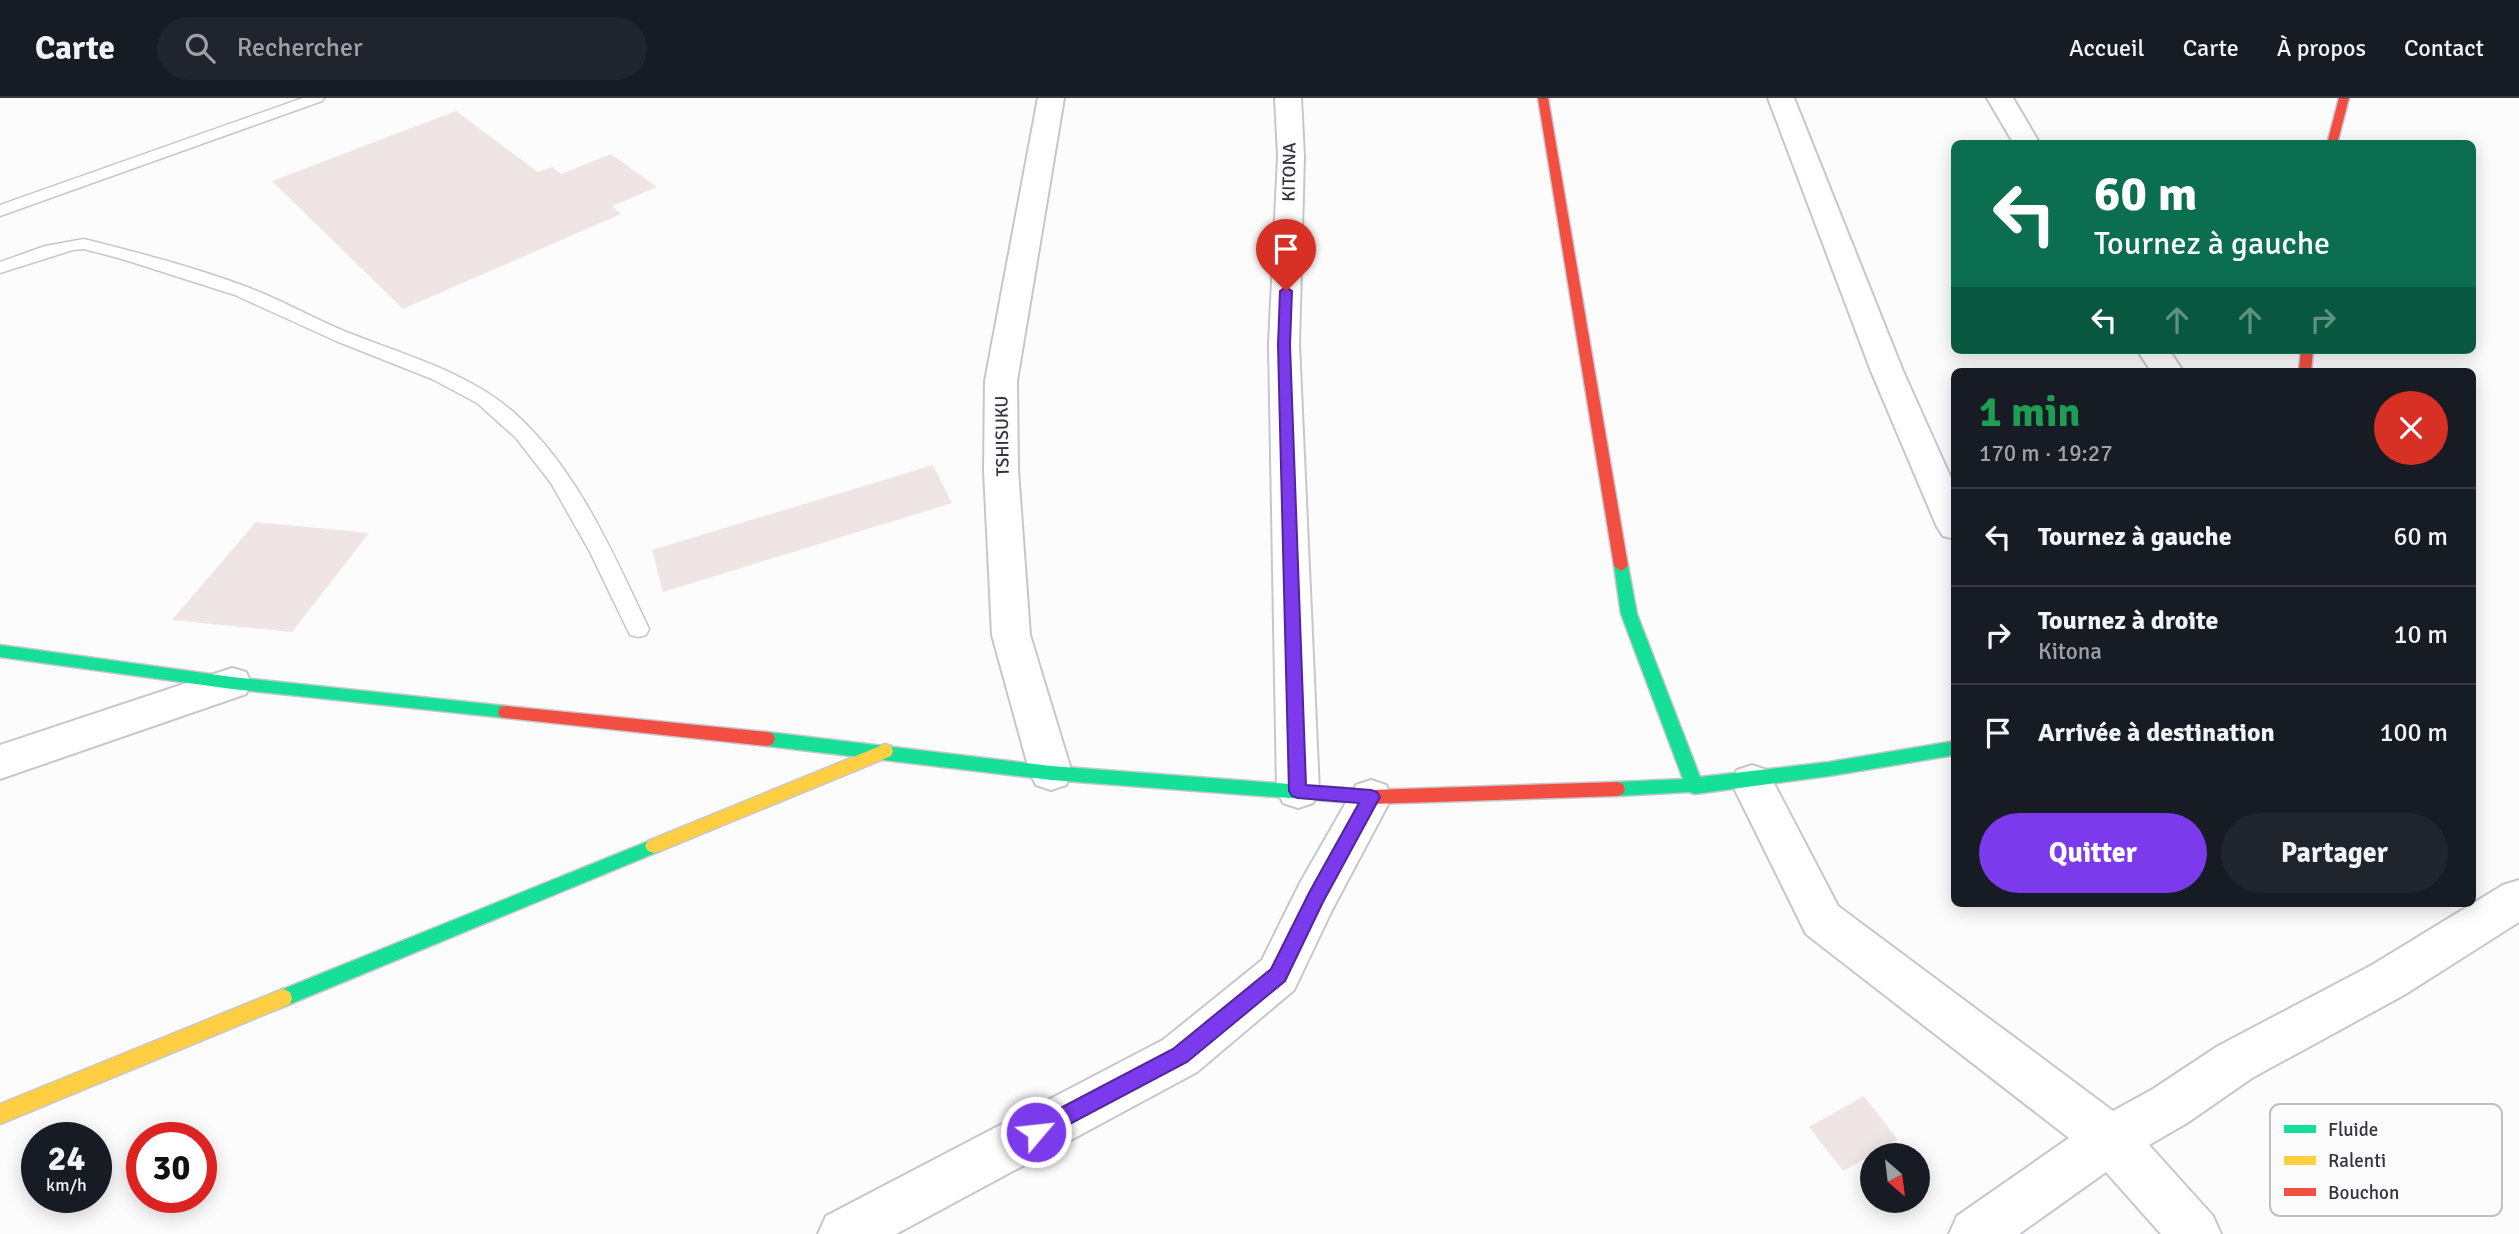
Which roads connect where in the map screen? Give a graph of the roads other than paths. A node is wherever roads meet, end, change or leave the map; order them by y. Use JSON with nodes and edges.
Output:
{"nodes":[{"id":1,"x":317,"y":98,"type":"edge"},
{"id":2,"x":1051,"y":98,"type":"edge"},
{"id":3,"x":1288,"y":98,"type":"edge"},
{"id":4,"x":1543,"y":98,"type":"edge"},
{"id":5,"x":1781,"y":98,"type":"edge"},
{"id":6,"x":2000,"y":98,"type":"edge"},
{"id":7,"x":2344,"y":98,"type":"edge"},
{"id":8,"x":2025,"y":140,"type":"edge"},
{"id":9,"x":2333,"y":140,"type":"edge"},
{"id":10,"x":0,"y":211,"type":"edge"},
{"id":11,"x":0,"y":268,"type":"edge"},
{"id":12,"x":1951,"y":518,"type":"edge"},
{"id":13,"x":638,"y":629,"type":"dead end"},
{"id":14,"x":0,"y":651,"type":"edge"},
{"id":15,"x":232,"y":683,"type":"junction"},
{"id":16,"x":1951,"y":749,"type":"edge"},
{"id":17,"x":885,"y":751,"type":"junction"},
{"id":18,"x":0,"y":762,"type":"edge"},
{"id":19,"x":1051,"y":773,"type":"junction"},
{"id":20,"x":1752,"y":782,"type":"junction"},
{"id":21,"x":1695,"y":787,"type":"junction"},
{"id":22,"x":1298,"y":791,"type":"junction"},
{"id":23,"x":1371,"y":797,"type":"junction"},
{"id":24,"x":2519,"y":899,"type":"edge"},
{"id":25,"x":0,"y":1114,"type":"edge"},
{"id":26,"x":2110,"y":1139,"type":"junction"},
{"id":27,"x":844,"y":1234,"type":"edge"},
{"id":28,"x":1975,"y":1234,"type":"edge"},
{"id":29,"x":2195,"y":1234,"type":"edge"}],
"edges":[{"from":1,"to":10,"type":"lane"},
{"from":2,"to":19,"type":"street","name":"TSHISUKU"},
{"from":3,"to":22,"type":"street","name":"KITONA"},
{"from":4,"to":21,"type":"main road"},
{"from":5,"to":12,"type":"street"},
{"from":6,"to":8,"type":"street"},
{"from":7,"to":9,"type":"main road"},
{"from":11,"to":13,"type":"lane"},
{"from":14,"to":15,"type":"main road"},
{"from":15,"to":17,"type":"main road"},
{"from":15,"to":18,"type":"street"},
{"from":16,"to":20,"type":"main road"},
{"from":17,"to":19,"type":"main road"},
{"from":17,"to":25,"type":"main road"},
{"from":19,"to":22,"type":"main road"},
{"from":20,"to":21,"type":"main road"},
{"from":20,"to":26,"type":"street"},
{"from":21,"to":23,"type":"main road"},
{"from":22,"to":23,"type":"main road"},
{"from":23,"to":27,"type":"street"},
{"from":24,"to":26,"type":"street"},
{"from":26,"to":28,"type":"street"},
{"from":26,"to":29,"type":"street"}]}
